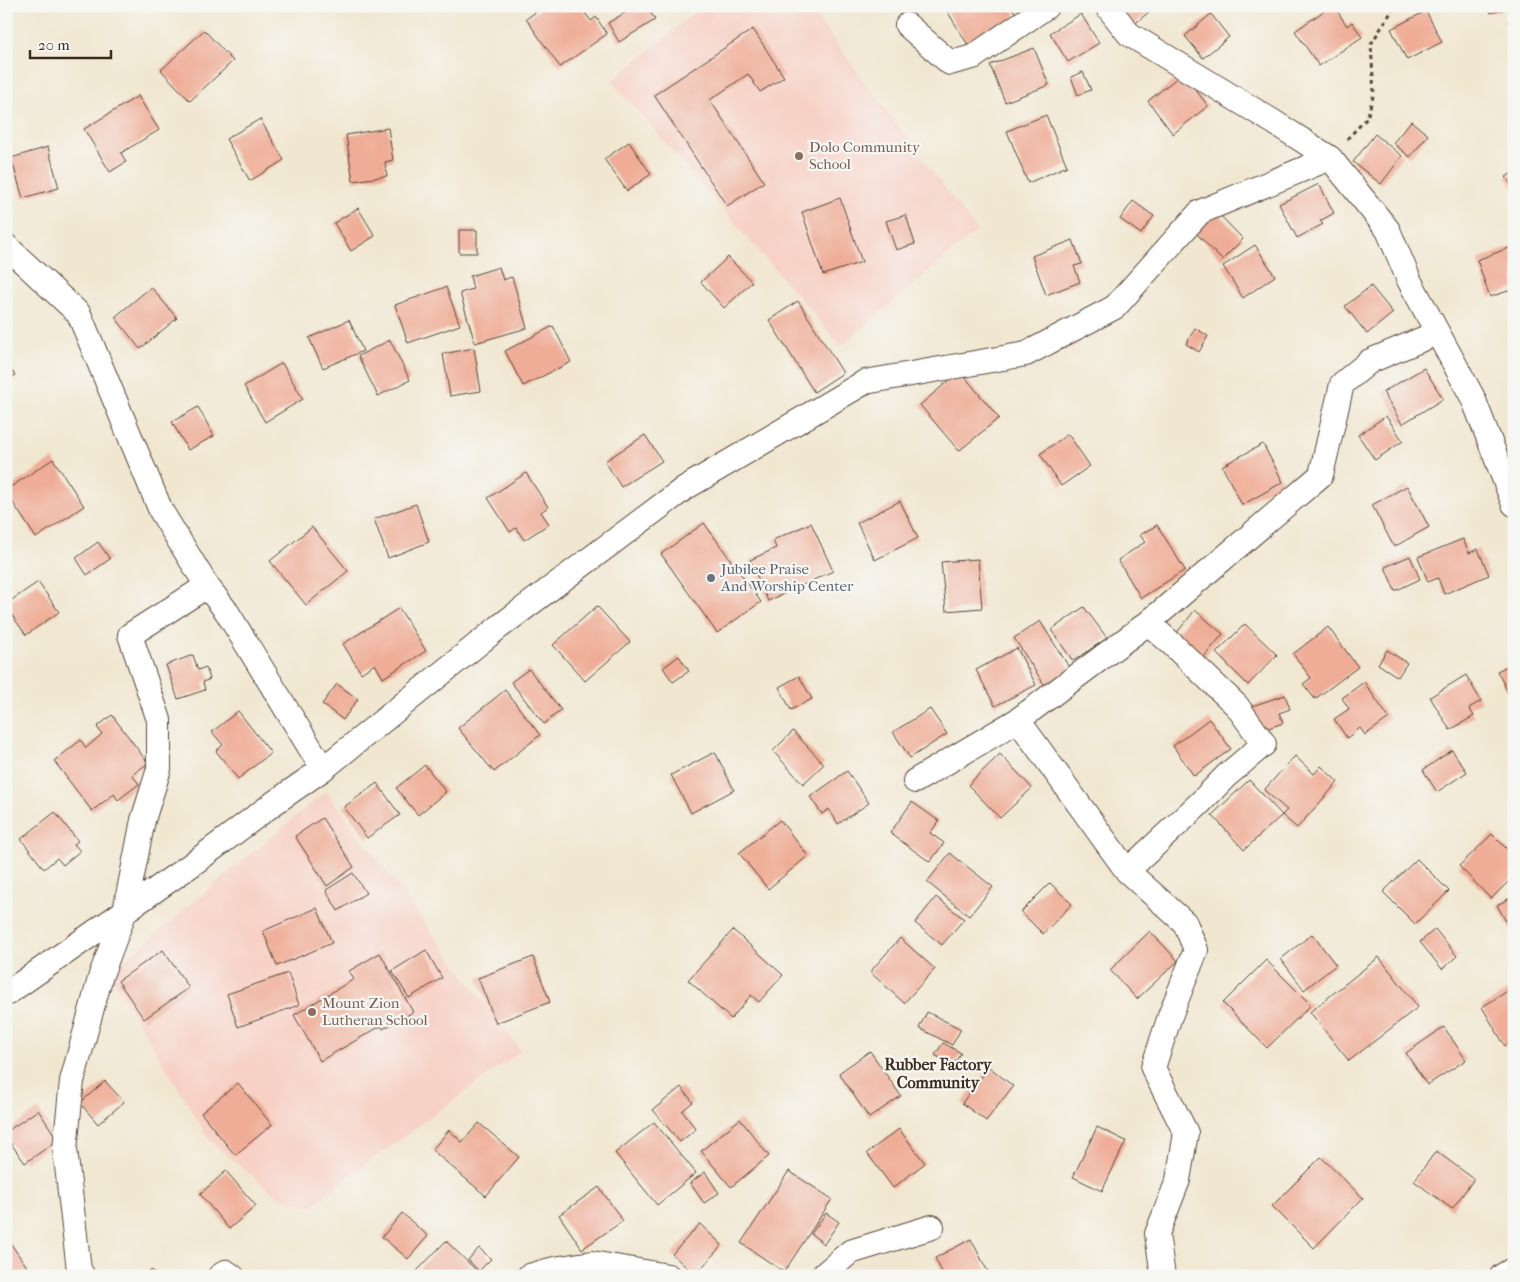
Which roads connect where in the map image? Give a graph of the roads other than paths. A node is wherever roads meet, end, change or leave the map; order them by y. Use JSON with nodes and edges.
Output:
{"nodes":[{"id":1,"x":1046,"y":6,"type":"edge"},
{"id":2,"x":1107,"y":6,"type":"edge"},
{"id":3,"x":907,"y":26,"type":"dead end"},
{"id":4,"x":1330,"y":158,"type":"junction"},
{"id":5,"x":6,"y":246,"type":"edge"},
{"id":6,"x":1437,"y":333,"type":"junction"},
{"id":7,"x":1514,"y":504,"type":"edge"},
{"id":8,"x":207,"y":586,"type":"junction"},
{"id":9,"x":1148,"y":623,"type":"junction"},
{"id":10,"x":1018,"y":720,"type":"junction"},
{"id":11,"x":323,"y":769,"type":"junction"},
{"id":12,"x":915,"y":781,"type":"dead end"},
{"id":13,"x":1127,"y":871,"type":"junction"},
{"id":14,"x":125,"y":911,"type":"junction"},
{"id":15,"x":6,"y":994,"type":"edge"},
{"id":16,"x":932,"y":1227,"type":"dead end"},
{"id":17,"x":1514,"y":1269,"type":"edge"},
{"id":18,"x":553,"y":1272,"type":"edge"},
{"id":19,"x":83,"y":1276,"type":"edge"},
{"id":20,"x":220,"y":1276,"type":"edge"},
{"id":21,"x":232,"y":1276,"type":"edge"},
{"id":22,"x":529,"y":1276,"type":"edge"},
{"id":23,"x":668,"y":1276,"type":"edge"},
{"id":24,"x":822,"y":1276,"type":"edge"},
{"id":25,"x":1163,"y":1276,"type":"edge"},
{"id":26,"x":1502,"y":1276,"type":"edge"}],
"edges":[{"from":1,"to":3,"type":"street"},
{"from":2,"to":4,"type":"street"},
{"from":4,"to":6,"type":"street"},
{"from":4,"to":11,"type":"street"},
{"from":5,"to":8,"type":"street"},
{"from":6,"to":7,"type":"street"},
{"from":6,"to":9,"type":"street"},
{"from":8,"to":11,"type":"street"},
{"from":8,"to":14,"type":"street"},
{"from":9,"to":10,"type":"street"},
{"from":9,"to":13,"type":"street"},
{"from":10,"to":12,"type":"street"},
{"from":10,"to":13,"type":"street"},
{"from":11,"to":14,"type":"street"},
{"from":13,"to":25,"type":"street"},
{"from":14,"to":15,"type":"street"},
{"from":14,"to":19,"type":"street"},
{"from":16,"to":24,"type":"street"},
{"from":17,"to":26,"type":"street"},
{"from":18,"to":22,"type":"street"},
{"from":18,"to":23,"type":"street"},
{"from":20,"to":21,"type":"street"}]}
